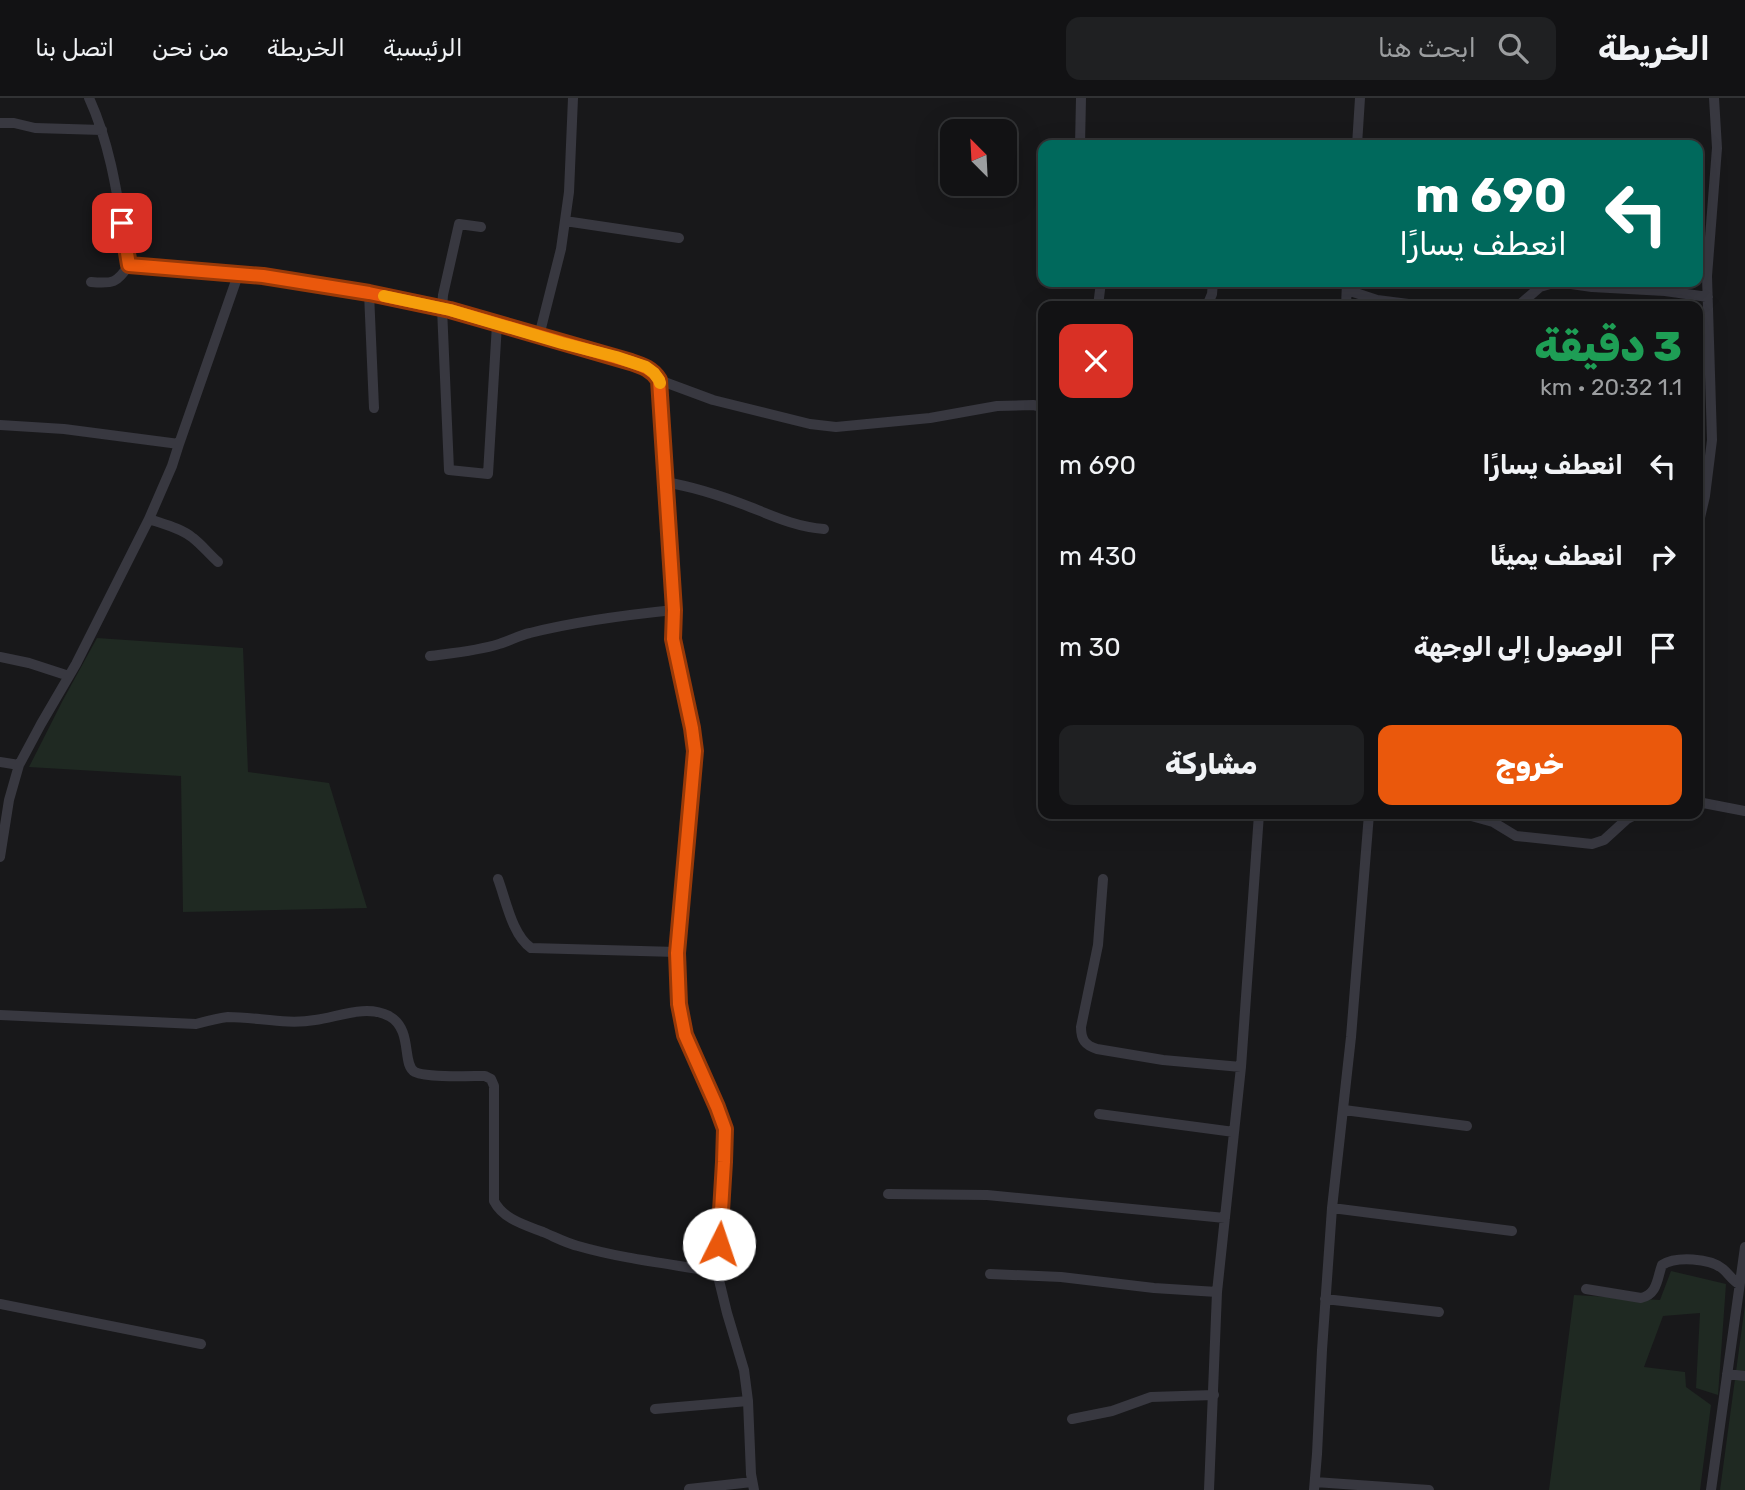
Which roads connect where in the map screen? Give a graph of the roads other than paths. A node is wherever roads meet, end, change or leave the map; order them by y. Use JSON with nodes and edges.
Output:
{"nodes":[{"id":1,"x":89,"y":98,"type":"edge"},
{"id":2,"x":573,"y":98,"type":"edge"},
{"id":3,"x":1081,"y":98,"type":"edge"},
{"id":4,"x":1360,"y":98,"type":"edge"},
{"id":5,"x":1714,"y":98,"type":"edge"},
{"id":6,"x":0,"y":123,"type":"edge"},
{"id":7,"x":102,"y":131,"type":"junction"},
{"id":8,"x":1080,"y":140,"type":"edge"},
{"id":9,"x":1357,"y":140,"type":"edge"},
{"id":10,"x":565,"y":221,"type":"junction"},
{"id":11,"x":481,"y":227,"type":"dead end"},
{"id":12,"x":679,"y":238,"type":"dead end"},
{"id":13,"x":129,"y":265,"type":"junction"},
{"id":14,"x":238,"y":275,"type":"junction"},
{"id":15,"x":91,"y":282,"type":"dead end"},
{"id":16,"x":1349,"y":287,"type":"edge"},
{"id":17,"x":1540,"y":287,"type":"edge"},
{"id":18,"x":1591,"y":287,"type":"edge"},
{"id":19,"x":369,"y":293,"type":"junction"},
{"id":20,"x":1708,"y":297,"type":"junction"},
{"id":21,"x":1385,"y":301,"type":"edge"},
{"id":22,"x":1524,"y":301,"type":"edge"},
{"id":23,"x":442,"y":308,"type":"junction"},
{"id":24,"x":497,"y":324,"type":"junction"},
{"id":25,"x":539,"y":336,"type":"junction"},
{"id":26,"x":659,"y":380,"type":"junction"},
{"id":27,"x":1038,"y":406,"type":"edge"},
{"id":28,"x":374,"y":408,"type":"dead end"},
{"id":29,"x":0,"y":425,"type":"edge"},
{"id":30,"x":179,"y":443,"type":"junction"},
{"id":31,"x":665,"y":482,"type":"junction"},
{"id":32,"x":1703,"y":486,"type":"edge"},
{"id":33,"x":149,"y":519,"type":"junction"},
{"id":34,"x":824,"y":529,"type":"dead end"},
{"id":35,"x":218,"y":562,"type":"dead end"},
{"id":36,"x":674,"y":610,"type":"junction"},
{"id":37,"x":430,"y":656,"type":"dead end"},
{"id":38,"x":0,"y":657,"type":"edge"},
{"id":39,"x":69,"y":677,"type":"junction"},
{"id":40,"x":0,"y":762,"type":"edge"},
{"id":41,"x":19,"y":765,"type":"junction"},
{"id":42,"x":1703,"y":803,"type":"edge"},
{"id":43,"x":1745,"y":811,"type":"edge"},
{"id":44,"x":1259,"y":819,"type":"edge"},
{"id":45,"x":1369,"y":819,"type":"edge"},
{"id":46,"x":1482,"y":819,"type":"edge"},
{"id":47,"x":1627,"y":819,"type":"edge"},
{"id":48,"x":0,"y":857,"type":"edge"},
{"id":49,"x":1103,"y":878,"type":"dead end"},
{"id":50,"x":498,"y":879,"type":"dead end"},
{"id":51,"x":677,"y":953,"type":"junction"},
{"id":52,"x":0,"y":1015,"type":"edge"},
{"id":53,"x":1241,"y":1067,"type":"junction"},
{"id":54,"x":1344,"y":1110,"type":"junction"},
{"id":55,"x":1099,"y":1114,"type":"dead end"},
{"id":56,"x":1466,"y":1126,"type":"dead end"},
{"id":57,"x":1234,"y":1132,"type":"junction"},
{"id":58,"x":888,"y":1194,"type":"dead end"},
{"id":59,"x":1332,"y":1208,"type":"junction"},
{"id":60,"x":1225,"y":1218,"type":"junction"},
{"id":61,"x":1512,"y":1231,"type":"dead end"},
{"id":62,"x":1745,"y":1247,"type":"edge"},
{"id":63,"x":717,"y":1272,"type":"junction"},
{"id":64,"x":990,"y":1274,"type":"dead end"},
{"id":65,"x":1739,"y":1284,"type":"junction"},
{"id":66,"x":1586,"y":1289,"type":"dead end"},
{"id":67,"x":1217,"y":1292,"type":"junction"},
{"id":68,"x":1325,"y":1299,"type":"junction"},
{"id":69,"x":0,"y":1304,"type":"edge"},
{"id":70,"x":1439,"y":1312,"type":"dead end"},
{"id":71,"x":201,"y":1344,"type":"dead end"},
{"id":72,"x":1727,"y":1374,"type":"junction"},
{"id":73,"x":1745,"y":1376,"type":"edge"},
{"id":74,"x":1214,"y":1395,"type":"junction"},
{"id":75,"x":748,"y":1401,"type":"junction"},
{"id":76,"x":655,"y":1409,"type":"dead end"},
{"id":77,"x":1072,"y":1419,"type":"dead end"},
{"id":78,"x":753,"y":1486,"type":"edge"},
{"id":79,"x":1314,"y":1486,"type":"edge"},
{"id":80,"x":689,"y":1489,"type":"edge"},
{"id":81,"x":1209,"y":1490,"type":"edge"},
{"id":82,"x":1429,"y":1490,"type":"edge"},
{"id":83,"x":1712,"y":1490,"type":"edge"}],
"edges":[{"from":1,"to":7,"type":"street"},
{"from":2,"to":10,"type":"street"},
{"from":3,"to":8,"type":"street"},
{"from":4,"to":9,"type":"street"},
{"from":5,"to":20,"type":"street"},
{"from":6,"to":7,"type":"street"},
{"from":7,"to":13,"type":"street"},
{"from":10,"to":12,"type":"street"},
{"from":10,"to":25,"type":"street"},
{"from":11,"to":23,"type":"street"},
{"from":13,"to":14,"type":"street"},
{"from":13,"to":15,"type":"street"},
{"from":14,"to":19,"type":"street"},
{"from":14,"to":30,"type":"street"},
{"from":16,"to":21,"type":"street"},
{"from":17,"to":22,"type":"street"},
{"from":18,"to":20,"type":"street"},
{"from":19,"to":23,"type":"street"},
{"from":19,"to":28,"type":"street"},
{"from":20,"to":32,"type":"street"},
{"from":23,"to":24,"type":"street"},
{"from":23,"to":24,"type":"street"},
{"from":24,"to":25,"type":"street"},
{"from":25,"to":26,"type":"street"},
{"from":26,"to":27,"type":"street"},
{"from":26,"to":31,"type":"street"},
{"from":29,"to":30,"type":"street"},
{"from":30,"to":33,"type":"street"},
{"from":31,"to":34,"type":"street"},
{"from":31,"to":36,"type":"street"},
{"from":33,"to":35,"type":"street"},
{"from":33,"to":39,"type":"street"},
{"from":36,"to":37,"type":"street"},
{"from":36,"to":51,"type":"street"},
{"from":38,"to":39,"type":"street"},
{"from":39,"to":41,"type":"street"},
{"from":40,"to":41,"type":"street"},
{"from":41,"to":48,"type":"street"},
{"from":42,"to":43,"type":"street"},
{"from":44,"to":53,"type":"street"},
{"from":45,"to":54,"type":"street"},
{"from":46,"to":47,"type":"street"},
{"from":49,"to":53,"type":"street"},
{"from":50,"to":51,"type":"street"},
{"from":51,"to":63,"type":"street"},
{"from":52,"to":63,"type":"street"},
{"from":53,"to":57,"type":"street"},
{"from":54,"to":56,"type":"street"},
{"from":54,"to":59,"type":"street"},
{"from":55,"to":57,"type":"street"},
{"from":57,"to":60,"type":"street"},
{"from":58,"to":60,"type":"street"},
{"from":59,"to":61,"type":"street"},
{"from":59,"to":68,"type":"street"},
{"from":60,"to":67,"type":"street"},
{"from":62,"to":65,"type":"street"},
{"from":63,"to":75,"type":"street"},
{"from":64,"to":67,"type":"street"},
{"from":65,"to":66,"type":"street"},
{"from":65,"to":72,"type":"street"},
{"from":67,"to":74,"type":"street"},
{"from":68,"to":70,"type":"street"},
{"from":68,"to":79,"type":"street"},
{"from":69,"to":71,"type":"street"},
{"from":72,"to":73,"type":"street"},
{"from":72,"to":83,"type":"street"},
{"from":74,"to":77,"type":"street"},
{"from":74,"to":81,"type":"street"},
{"from":75,"to":76,"type":"street"},
{"from":75,"to":78,"type":"street"},
{"from":78,"to":80,"type":"street"},
{"from":79,"to":82,"type":"street"}]}
